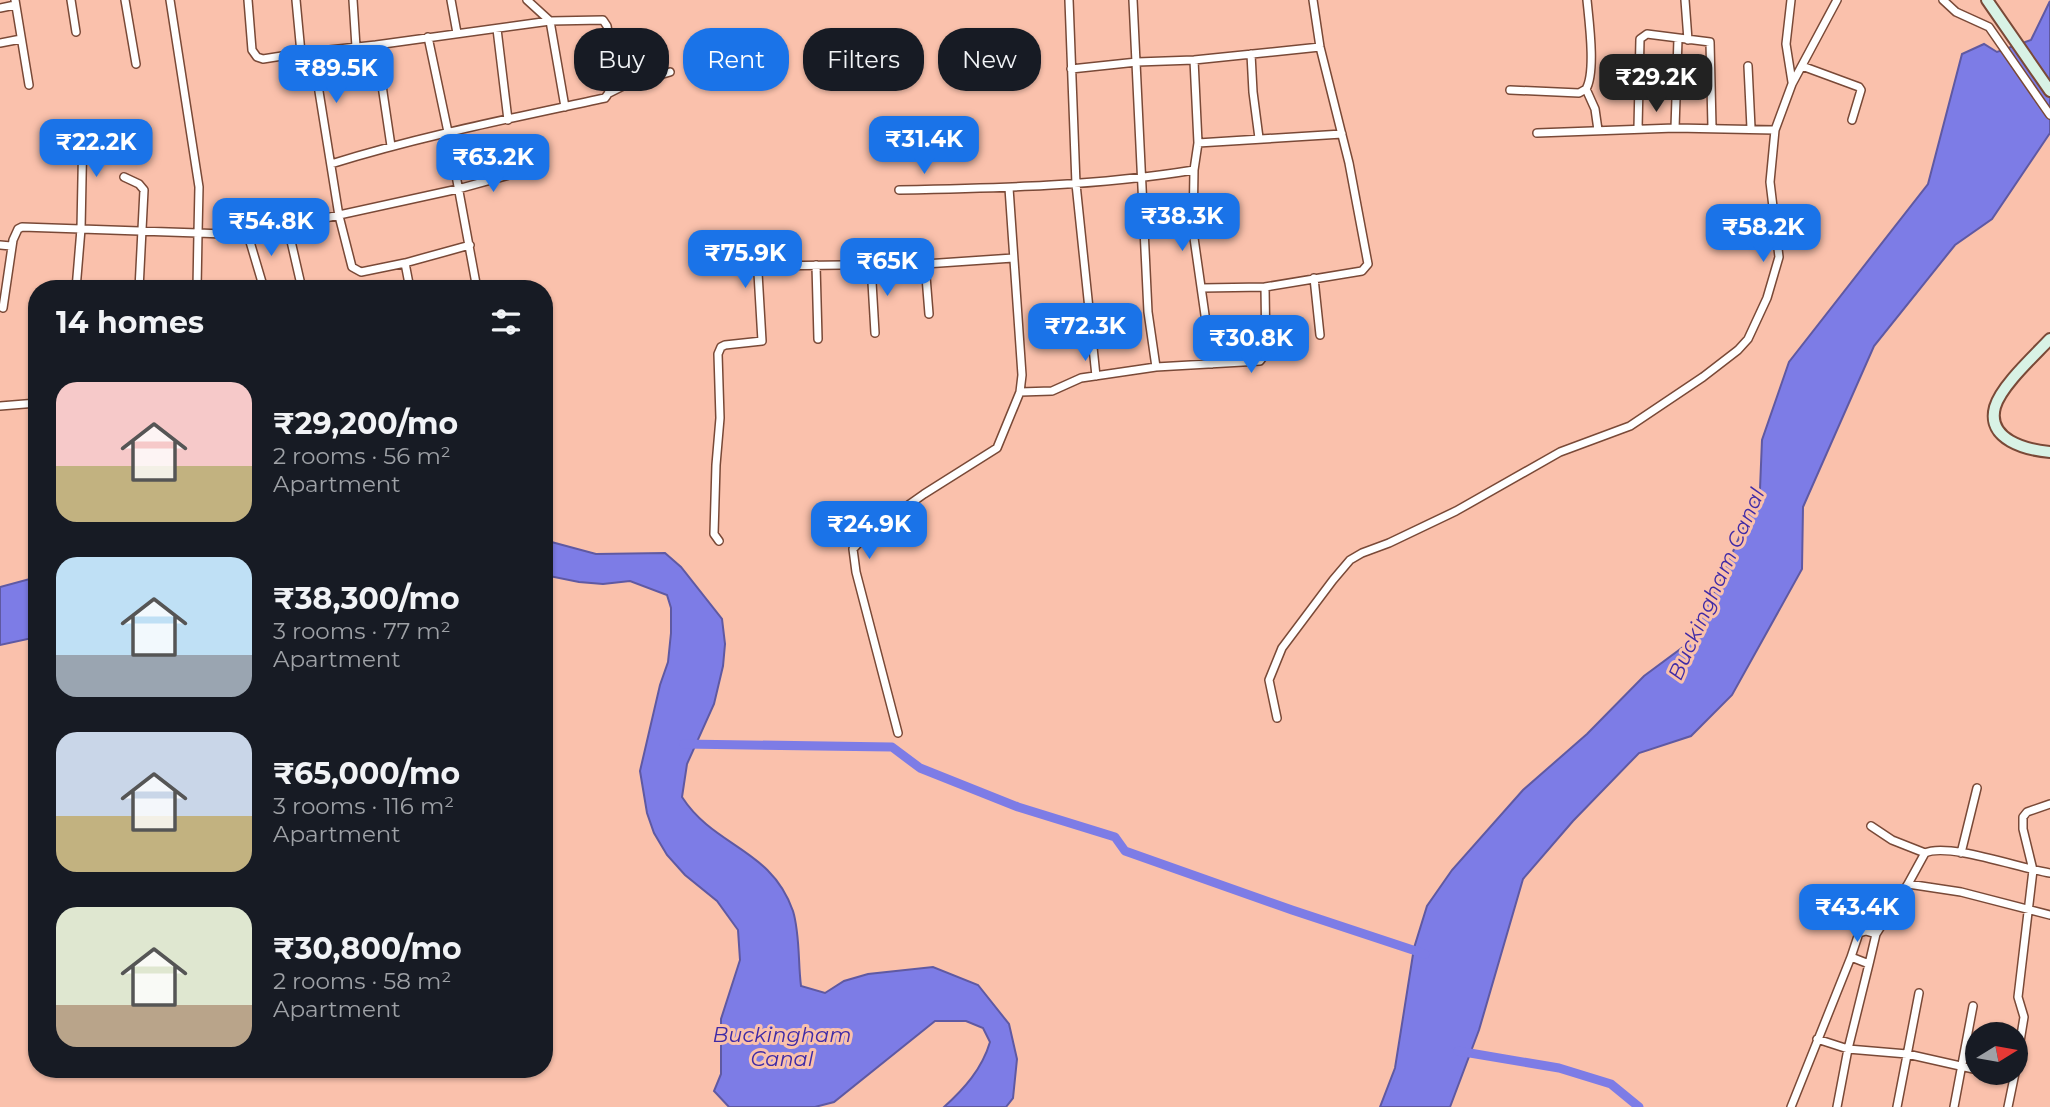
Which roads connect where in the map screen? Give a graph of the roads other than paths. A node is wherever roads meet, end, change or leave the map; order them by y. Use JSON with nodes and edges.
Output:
{"nodes":[{"id":1,"x":71,"y":0,"type":"edge"},
{"id":2,"x":125,"y":0,"type":"edge"},
{"id":3,"x":170,"y":0,"type":"edge"},
{"id":4,"x":248,"y":0,"type":"edge"},
{"id":5,"x":296,"y":0,"type":"edge"},
{"id":6,"x":353,"y":0,"type":"edge"},
{"id":7,"x":451,"y":0,"type":"edge"},
{"id":8,"x":527,"y":0,"type":"edge"},
{"id":9,"x":1069,"y":0,"type":"edge"},
{"id":10,"x":1133,"y":0,"type":"edge"},
{"id":11,"x":1313,"y":0,"type":"edge"},
{"id":12,"x":1587,"y":0,"type":"edge"},
{"id":13,"x":1685,"y":0,"type":"edge"},
{"id":14,"x":1791,"y":0,"type":"edge"},
{"id":15,"x":1837,"y":0,"type":"edge"},
{"id":16,"x":1943,"y":0,"type":"edge"},
{"id":17,"x":1987,"y":0,"type":"edge"},
{"id":18,"x":15,"y":2,"type":"edge"},
{"id":19,"x":0,"y":8,"type":"edge"},
{"id":20,"x":550,"y":21,"type":"junction"},
{"id":21,"x":497,"y":29,"type":"junction"},
{"id":22,"x":76,"y":32,"type":"dead end"},
{"id":23,"x":457,"y":33,"type":"junction"},
{"id":24,"x":428,"y":37,"type":"junction"},
{"id":25,"x":21,"y":39,"type":"junction"},
{"id":26,"x":1678,"y":39,"type":"junction"},
{"id":27,"x":1688,"y":40,"type":"junction"},
{"id":28,"x":0,"y":43,"type":"edge"},
{"id":29,"x":376,"y":45,"type":"junction"},
{"id":30,"x":356,"y":47,"type":"junction"},
{"id":31,"x":1320,"y":47,"type":"junction"},
{"id":32,"x":301,"y":53,"type":"junction"},
{"id":33,"x":1251,"y":54,"type":"junction"},
{"id":34,"x":1194,"y":60,"type":"junction"},
{"id":35,"x":1137,"y":62,"type":"junction"},
{"id":36,"x":136,"y":64,"type":"dead end"},
{"id":37,"x":1748,"y":66,"type":"dead end"},
{"id":38,"x":1802,"y":66,"type":"junction"},
{"id":39,"x":1071,"y":69,"type":"junction"},
{"id":40,"x":670,"y":72,"type":"dead end"},
{"id":41,"x":1793,"y":84,"type":"junction"},
{"id":42,"x":29,"y":85,"type":"dead end"},
{"id":43,"x":1586,"y":89,"type":"junction"},
{"id":44,"x":1510,"y":90,"type":"dead end"},
{"id":45,"x":2050,"y":91,"type":"edge"},
{"id":46,"x":609,"y":93,"type":"junction"},
{"id":47,"x":565,"y":107,"type":"junction"},
{"id":48,"x":2050,"y":115,"type":"edge"},
{"id":49,"x":508,"y":120,"type":"junction"},
{"id":50,"x":1852,"y":120,"type":"dead end"},
{"id":51,"x":1712,"y":127,"type":"junction"},
{"id":52,"x":83,"y":128,"type":"dead end"},
{"id":53,"x":1638,"y":128,"type":"junction"},
{"id":54,"x":1675,"y":128,"type":"junction"},
{"id":55,"x":1751,"y":128,"type":"junction"},
{"id":56,"x":1775,"y":130,"type":"junction"},
{"id":57,"x":1598,"y":131,"type":"junction"},
{"id":58,"x":448,"y":132,"type":"junction"},
{"id":59,"x":1342,"y":134,"type":"junction"},
{"id":60,"x":1537,"y":134,"type":"dead end"},
{"id":61,"x":1259,"y":138,"type":"junction"},
{"id":62,"x":1198,"y":143,"type":"junction"},
{"id":63,"x":391,"y":146,"type":"junction"},
{"id":64,"x":331,"y":164,"type":"junction"},
{"id":65,"x":1194,"y":170,"type":"junction"},
{"id":66,"x":520,"y":172,"type":"dead end"},
{"id":67,"x":124,"y":177,"type":"dead end"},
{"id":68,"x":1141,"y":179,"type":"junction"},
{"id":69,"x":1076,"y":184,"type":"junction"},
{"id":70,"x":1009,"y":188,"type":"junction"},
{"id":71,"x":458,"y":189,"type":"junction"},
{"id":72,"x":899,"y":190,"type":"dead end"},
{"id":73,"x":339,"y":216,"type":"junction"},
{"id":74,"x":288,"y":228,"type":"junction"},
{"id":75,"x":81,"y":229,"type":"junction"},
{"id":76,"x":143,"y":232,"type":"junction"},
{"id":77,"x":198,"y":233,"type":"junction"},
{"id":78,"x":248,"y":235,"type":"junction"},
{"id":79,"x":0,"y":245,"type":"edge"},
{"id":80,"x":470,"y":245,"type":"junction"},
{"id":81,"x":11,"y":246,"type":"junction"},
{"id":82,"x":1013,"y":258,"type":"junction"},
{"id":83,"x":405,"y":263,"type":"junction"},
{"id":84,"x":925,"y":264,"type":"junction"},
{"id":85,"x":816,"y":265,"type":"junction"},
{"id":86,"x":871,"y":265,"type":"junction"},
{"id":87,"x":1314,"y":278,"type":"junction"},
{"id":88,"x":77,"y":280,"type":"edge"},
{"id":89,"x":140,"y":280,"type":"edge"},
{"id":90,"x":197,"y":280,"type":"edge"},
{"id":91,"x":261,"y":280,"type":"edge"},
{"id":92,"x":300,"y":280,"type":"edge"},
{"id":93,"x":408,"y":280,"type":"edge"},
{"id":94,"x":476,"y":280,"type":"edge"},
{"id":95,"x":1265,"y":287,"type":"junction"},
{"id":96,"x":1202,"y":288,"type":"junction"},
{"id":97,"x":3,"y":308,"type":"dead end"},
{"id":98,"x":929,"y":314,"type":"dead end"},
{"id":99,"x":875,"y":333,"type":"dead end"},
{"id":100,"x":1320,"y":335,"type":"dead end"},
{"id":101,"x":818,"y":339,"type":"dead end"},
{"id":102,"x":2050,"y":339,"type":"edge"},
{"id":103,"x":1212,"y":364,"type":"junction"},
{"id":104,"x":1156,"y":367,"type":"junction"},
{"id":105,"x":1096,"y":376,"type":"junction"},
{"id":106,"x":1020,"y":392,"type":"junction"},
{"id":107,"x":28,"y":404,"type":"edge"},
{"id":108,"x":0,"y":406,"type":"edge"},
{"id":109,"x":2050,"y":452,"type":"edge"},
{"id":110,"x":719,"y":541,"type":"dead end"},
{"id":111,"x":1277,"y":718,"type":"dead end"},
{"id":112,"x":898,"y":733,"type":"dead end"},
{"id":113,"x":1977,"y":788,"type":"dead end"},
{"id":114,"x":2050,"y":804,"type":"edge"},
{"id":115,"x":1871,"y":826,"type":"dead end"},
{"id":116,"x":1925,"y":853,"type":"junction"},
{"id":117,"x":1961,"y":853,"type":"junction"},
{"id":118,"x":2033,"y":870,"type":"junction"},
{"id":119,"x":2050,"y":873,"type":"edge"},
{"id":120,"x":1908,"y":884,"type":"junction"},
{"id":121,"x":2030,"y":910,"type":"junction"},
{"id":122,"x":2050,"y":915,"type":"edge"},
{"id":123,"x":1876,"y":934,"type":"junction"},
{"id":124,"x":1851,"y":957,"type":"junction"},
{"id":125,"x":1869,"y":964,"type":"junction"},
{"id":126,"x":1919,"y":993,"type":"dead end"},
{"id":127,"x":1973,"y":1006,"type":"dead end"},
{"id":128,"x":2023,"y":1022,"type":"edge"},
{"id":129,"x":1817,"y":1039,"type":"junction"},
{"id":130,"x":1848,"y":1049,"type":"junction"},
{"id":131,"x":1907,"y":1054,"type":"junction"},
{"id":132,"x":1961,"y":1067,"type":"junction"},
{"id":133,"x":1965,"y":1068,"type":"edge"},
{"id":134,"x":2013,"y":1085,"type":"edge"},
{"id":135,"x":1791,"y":1107,"type":"edge"},
{"id":136,"x":1837,"y":1107,"type":"edge"},
{"id":137,"x":1897,"y":1107,"type":"edge"},
{"id":138,"x":1954,"y":1107,"type":"edge"},
{"id":139,"x":2008,"y":1107,"type":"edge"}],
"edges":[{"from":1,"to":22,"type":"street"},
{"from":2,"to":36,"type":"street"},
{"from":3,"to":77,"type":"street"},
{"from":4,"to":32,"type":"street"},
{"from":5,"to":32,"type":"street"},
{"from":6,"to":30,"type":"street"},
{"from":7,"to":23,"type":"street"},
{"from":8,"to":20,"type":"street"},
{"from":9,"to":39,"type":"street"},
{"from":10,"to":35,"type":"street"},
{"from":11,"to":31,"type":"street"},
{"from":12,"to":43,"type":"street"},
{"from":13,"to":27,"type":"street"},
{"from":14,"to":41,"type":"street"},
{"from":15,"to":38,"type":"street"},
{"from":16,"to":48,"type":"street"},
{"from":17,"to":45,"type":"street"},
{"from":18,"to":19,"type":"street"},
{"from":18,"to":25,"type":"street"},
{"from":20,"to":21,"type":"street"},
{"from":20,"to":46,"type":"street"},
{"from":20,"to":47,"type":"street"},
{"from":21,"to":23,"type":"street"},
{"from":21,"to":49,"type":"street"},
{"from":23,"to":24,"type":"street"},
{"from":24,"to":29,"type":"street"},
{"from":24,"to":58,"type":"street"},
{"from":25,"to":28,"type":"street"},
{"from":25,"to":42,"type":"street"},
{"from":26,"to":27,"type":"street"},
{"from":26,"to":53,"type":"street"},
{"from":26,"to":54,"type":"street"},
{"from":27,"to":51,"type":"street"},
{"from":29,"to":30,"type":"street"},
{"from":29,"to":63,"type":"street"},
{"from":30,"to":32,"type":"street"},
{"from":31,"to":33,"type":"street"},
{"from":31,"to":59,"type":"street"},
{"from":32,"to":64,"type":"street"},
{"from":33,"to":34,"type":"street"},
{"from":33,"to":61,"type":"street"},
{"from":34,"to":35,"type":"street"},
{"from":34,"to":62,"type":"street"},
{"from":35,"to":39,"type":"street"},
{"from":35,"to":68,"type":"street"},
{"from":37,"to":55,"type":"street"},
{"from":38,"to":41,"type":"street"},
{"from":38,"to":50,"type":"street"},
{"from":39,"to":69,"type":"street"},
{"from":40,"to":46,"type":"street"},
{"from":41,"to":56,"type":"street"},
{"from":43,"to":44,"type":"street"},
{"from":43,"to":57,"type":"street"},
{"from":46,"to":47,"type":"street"},
{"from":47,"to":49,"type":"street"},
{"from":49,"to":58,"type":"street"},
{"from":51,"to":54,"type":"street"},
{"from":51,"to":55,"type":"street"},
{"from":52,"to":75,"type":"street"},
{"from":53,"to":54,"type":"street"},
{"from":53,"to":57,"type":"street"},
{"from":55,"to":56,"type":"street"},
{"from":56,"to":111,"type":"street"},
{"from":57,"to":60,"type":"street"},
{"from":58,"to":63,"type":"street"},
{"from":58,"to":71,"type":"street"},
{"from":59,"to":61,"type":"street"},
{"from":59,"to":87,"type":"street"},
{"from":61,"to":62,"type":"street"},
{"from":62,"to":65,"type":"street"},
{"from":63,"to":64,"type":"street"},
{"from":64,"to":73,"type":"street"},
{"from":65,"to":68,"type":"street"},
{"from":65,"to":96,"type":"street"},
{"from":66,"to":71,"type":"street"},
{"from":67,"to":76,"type":"street"},
{"from":68,"to":69,"type":"street"},
{"from":68,"to":104,"type":"street"},
{"from":69,"to":70,"type":"street"},
{"from":69,"to":105,"type":"street"},
{"from":70,"to":72,"type":"street"},
{"from":70,"to":82,"type":"street"},
{"from":71,"to":73,"type":"street"},
{"from":71,"to":80,"type":"street"},
{"from":73,"to":74,"type":"street"},
{"from":73,"to":83,"type":"street"},
{"from":74,"to":78,"type":"street"},
{"from":74,"to":92,"type":"street"},
{"from":75,"to":76,"type":"street"},
{"from":75,"to":81,"type":"street"},
{"from":75,"to":88,"type":"street"},
{"from":76,"to":77,"type":"street"},
{"from":76,"to":89,"type":"street"},
{"from":77,"to":78,"type":"street"},
{"from":77,"to":90,"type":"street"},
{"from":78,"to":91,"type":"street"},
{"from":79,"to":81,"type":"street"},
{"from":80,"to":83,"type":"street"},
{"from":80,"to":94,"type":"street"},
{"from":81,"to":97,"type":"street"},
{"from":82,"to":84,"type":"street"},
{"from":82,"to":106,"type":"street"},
{"from":83,"to":93,"type":"street"},
{"from":84,"to":86,"type":"street"},
{"from":84,"to":98,"type":"street"},
{"from":85,"to":86,"type":"street"},
{"from":85,"to":101,"type":"street"},
{"from":85,"to":110,"type":"street"},
{"from":86,"to":99,"type":"street"},
{"from":87,"to":95,"type":"street"},
{"from":87,"to":100,"type":"street"},
{"from":95,"to":96,"type":"street"},
{"from":95,"to":103,"type":"street"},
{"from":96,"to":103,"type":"street"},
{"from":102,"to":109,"type":"street"},
{"from":103,"to":104,"type":"street"},
{"from":104,"to":105,"type":"street"},
{"from":105,"to":106,"type":"street"},
{"from":106,"to":112,"type":"street"},
{"from":107,"to":108,"type":"street"},
{"from":113,"to":117,"type":"street"},
{"from":114,"to":118,"type":"street"},
{"from":115,"to":116,"type":"street"},
{"from":116,"to":117,"type":"street"},
{"from":116,"to":120,"type":"street"},
{"from":117,"to":118,"type":"street"},
{"from":118,"to":119,"type":"street"},
{"from":118,"to":121,"type":"street"},
{"from":120,"to":121,"type":"street"},
{"from":120,"to":123,"type":"street"},
{"from":121,"to":122,"type":"street"},
{"from":121,"to":128,"type":"street"},
{"from":123,"to":124,"type":"street"},
{"from":123,"to":125,"type":"street"},
{"from":124,"to":125,"type":"street"},
{"from":124,"to":129,"type":"street"},
{"from":125,"to":130,"type":"street"},
{"from":126,"to":131,"type":"street"},
{"from":127,"to":132,"type":"street"},
{"from":129,"to":130,"type":"street"},
{"from":129,"to":135,"type":"street"},
{"from":130,"to":131,"type":"street"},
{"from":130,"to":136,"type":"street"},
{"from":131,"to":132,"type":"street"},
{"from":131,"to":137,"type":"street"},
{"from":132,"to":133,"type":"street"},
{"from":132,"to":138,"type":"street"},
{"from":134,"to":139,"type":"street"}]}
